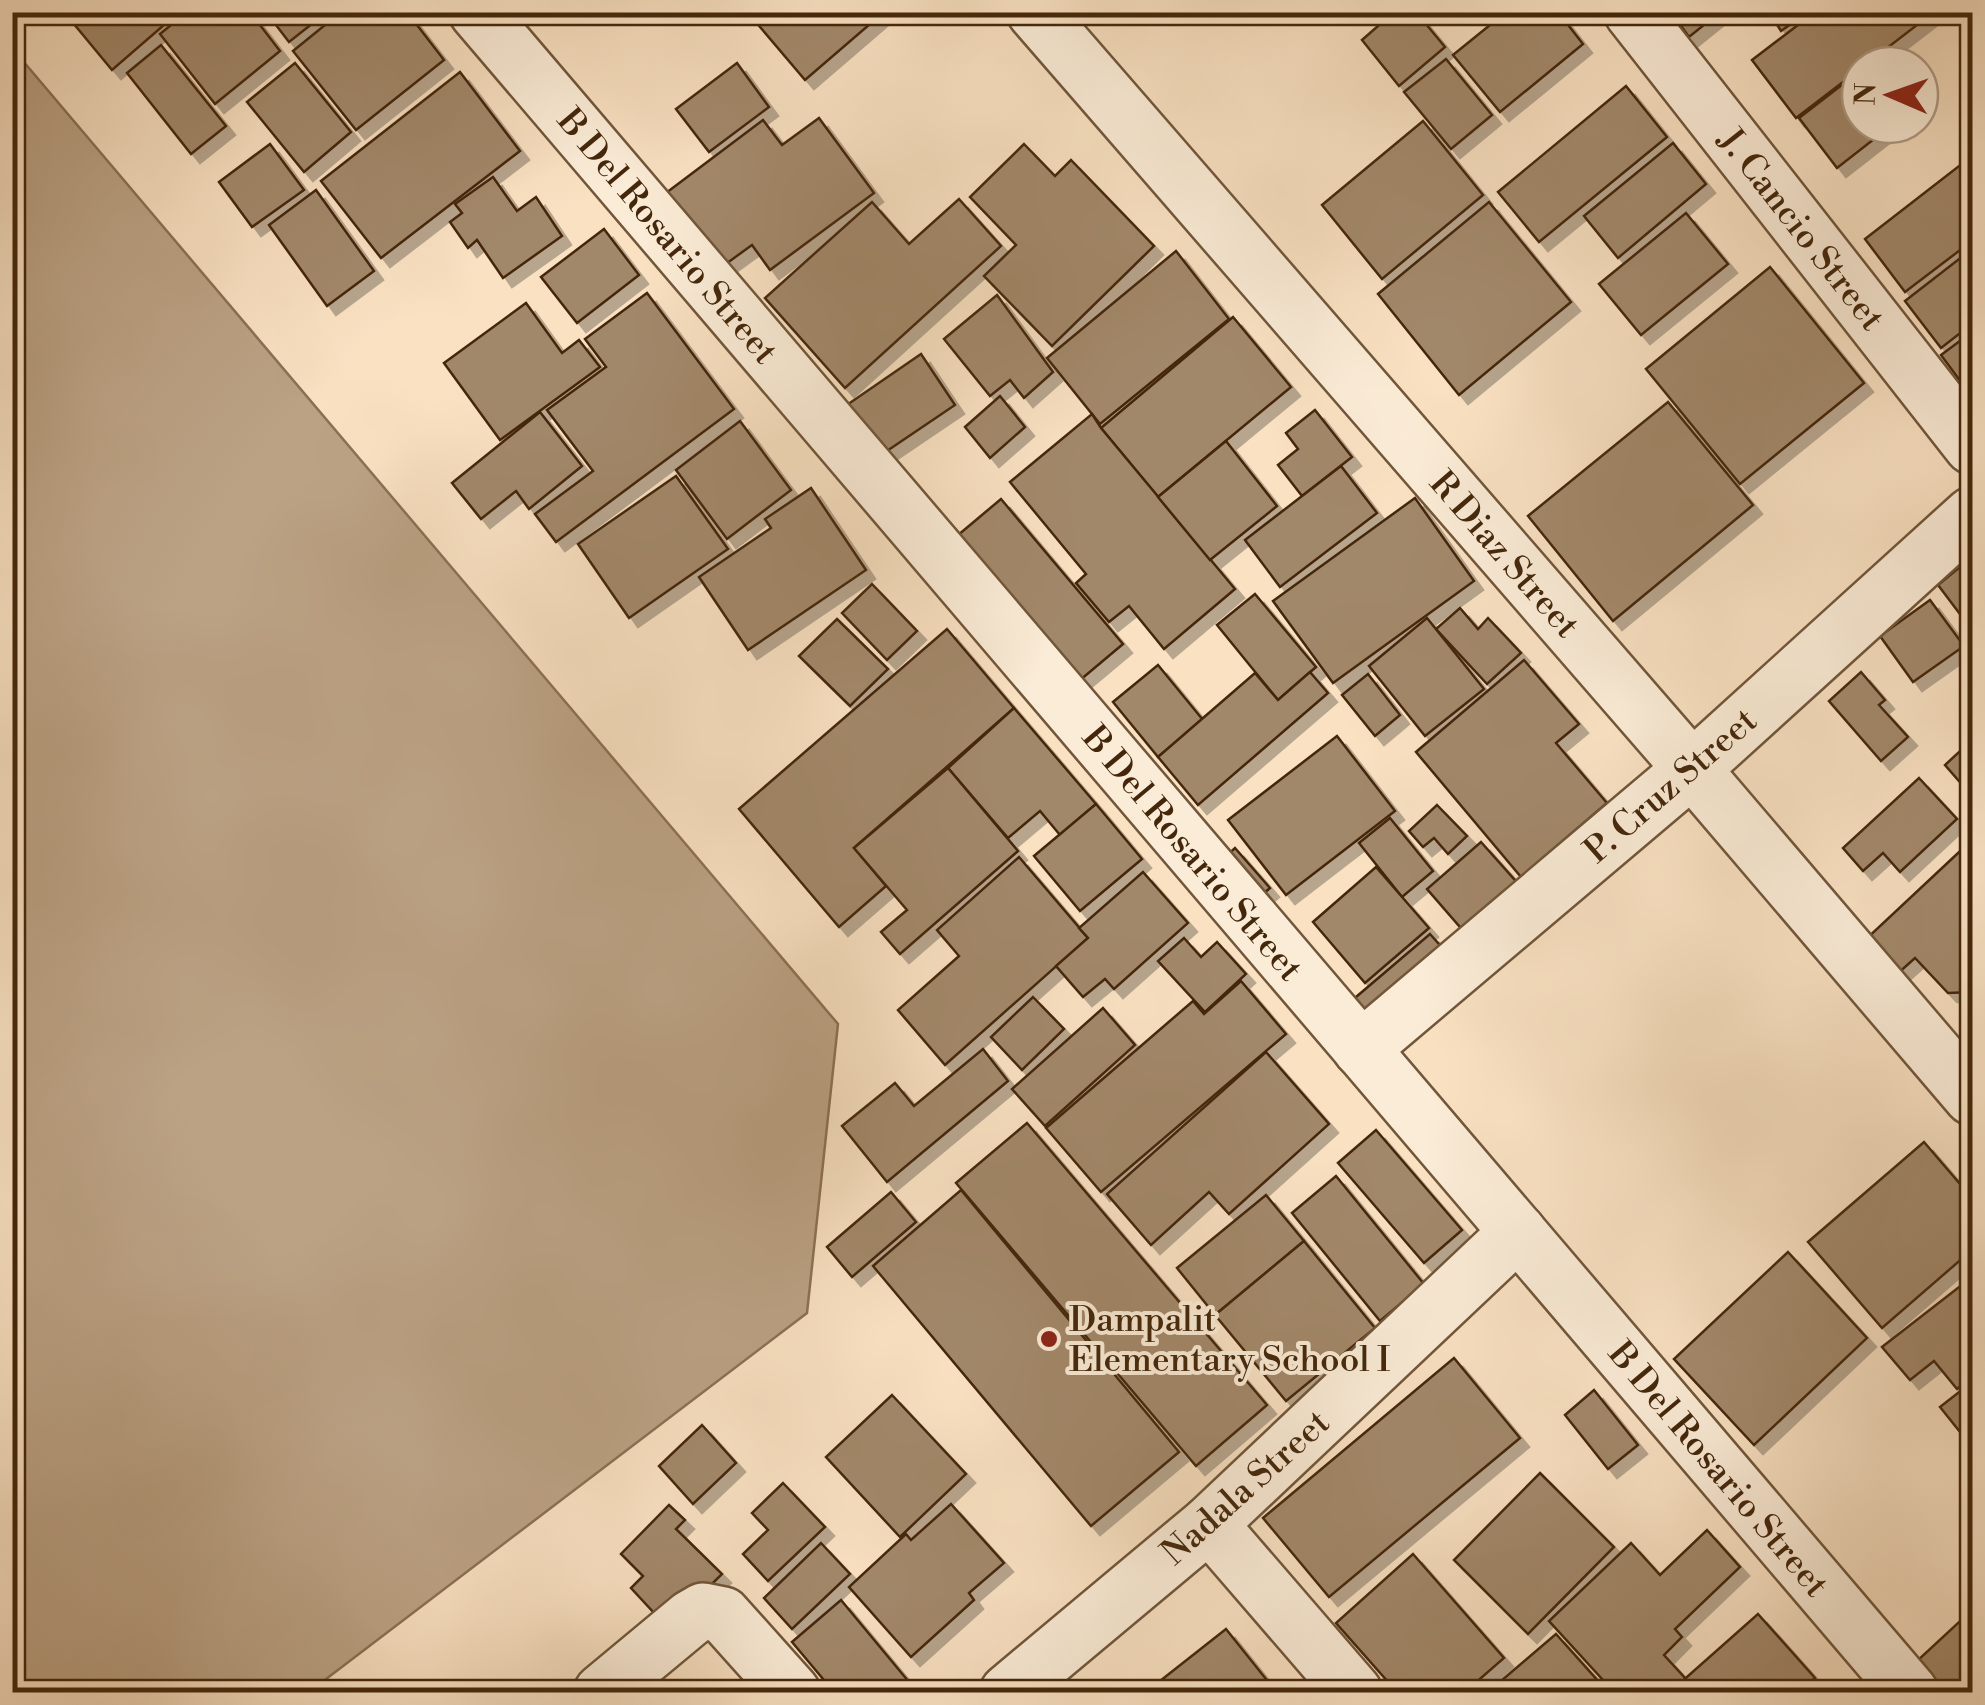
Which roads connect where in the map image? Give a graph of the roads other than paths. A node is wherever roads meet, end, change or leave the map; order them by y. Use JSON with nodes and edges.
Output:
{"nodes":[{"id":1,"x":477,"y":12,"type":"edge"},
{"id":2,"x":1036,"y":12,"type":"edge"},
{"id":3,"x":1632,"y":12,"type":"edge"},
{"id":4,"x":1972,"y":446,"type":"edge"},
{"id":5,"x":1972,"y":515,"type":"edge"},
{"id":6,"x":1692,"y":769,"type":"junction"},
{"id":7,"x":1361,"y":1050,"type":"junction"},
{"id":8,"x":1972,"y":1097,"type":"edge"},
{"id":9,"x":1518,"y":1232,"type":"junction"},
{"id":10,"x":1209,"y":1524,"type":"junction"},
{"id":11,"x":602,"y":1692,"type":"edge"},
{"id":12,"x":792,"y":1692,"type":"edge"},
{"id":13,"x":1008,"y":1692,"type":"edge"},
{"id":14,"x":1354,"y":1692,"type":"edge"},
{"id":15,"x":1910,"y":1692,"type":"edge"}],
"edges":[{"from":1,"to":7,"type":"street","name":"B Del Rosario Street"},
{"from":2,"to":6,"type":"street","name":"R Diaz Street"},
{"from":3,"to":4,"type":"street","name":"J. Cancio Street"},
{"from":5,"to":6,"type":"street","name":"P. Cruz Street"},
{"from":6,"to":7,"type":"street","name":"P. Cruz Street"},
{"from":6,"to":8,"type":"street","name":"R Diaz Street"},
{"from":7,"to":9,"type":"street","name":"B Del Rosario Street"},
{"from":9,"to":10,"type":"street","name":"Nadala Street"},
{"from":9,"to":15,"type":"street","name":"B Del Rosario Street"},
{"from":10,"to":13,"type":"street","name":"Nadala Street"},
{"from":10,"to":14,"type":"street"},
{"from":11,"to":12,"type":"street"}]}
